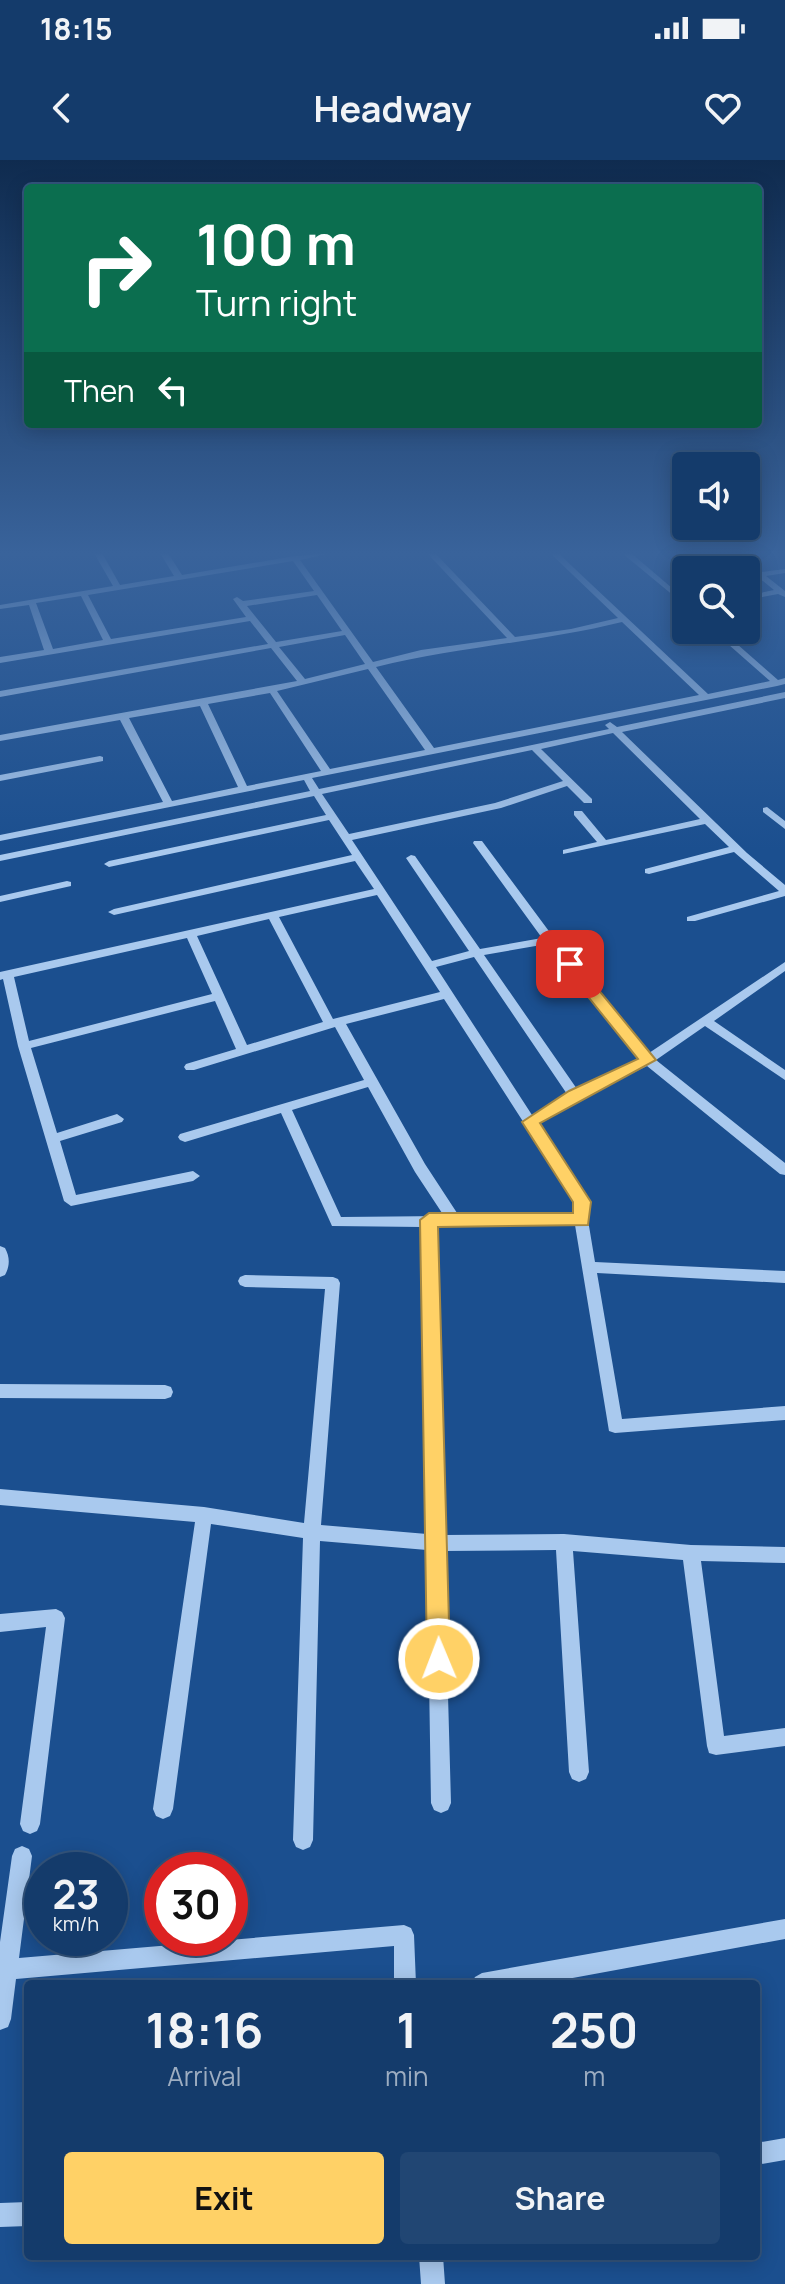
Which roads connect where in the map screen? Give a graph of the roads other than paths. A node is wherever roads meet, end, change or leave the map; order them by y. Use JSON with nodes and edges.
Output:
{"nodes":[{"id":1,"x":43,"y":652,"type":"edge"},
{"id":2,"x":229,"y":652,"type":"edge"},
{"id":3,"x":279,"y":652,"type":"edge"},
{"id":4,"x":362,"y":652,"type":"edge"},
{"id":5,"x":427,"y":652,"type":"edge"},
{"id":6,"x":659,"y":652,"type":"edge"},
{"id":7,"x":744,"y":652,"type":"edge"},
{"id":8,"x":0,"y":660,"type":"edge"},
{"id":9,"x":372,"y":667,"type":"junction"},
{"id":10,"x":781,"y":682,"type":"edge"},
{"id":11,"x":303,"y":683,"type":"junction"},
{"id":12,"x":272,"y":690,"type":"junction"},
{"id":13,"x":0,"y":694,"type":"edge"},
{"id":14,"x":785,"y":695,"type":"edge"},
{"id":15,"x":705,"y":696,"type":"junction"},
{"id":16,"x":203,"y":703,"type":"junction"},
{"id":17,"x":602,"y":716,"type":"junction"},
{"id":18,"x":124,"y":718,"type":"junction"},
{"id":19,"x":614,"y":729,"type":"junction"},
{"id":20,"x":0,"y":738,"type":"edge"},
{"id":21,"x":533,"y":746,"type":"junction"},
{"id":22,"x":432,"y":753,"type":"junction"},
{"id":23,"x":100,"y":759,"type":"dead end"},
{"id":24,"x":328,"y":774,"type":"junction"},
{"id":25,"x":0,"y":778,"type":"edge"},
{"id":26,"x":307,"y":778,"type":"junction"},
{"id":27,"x":570,"y":782,"type":"junction"},
{"id":28,"x":244,"y":789,"type":"junction"},
{"id":29,"x":315,"y":792,"type":"junction"},
{"id":30,"x":588,"y":801,"type":"dead end"},
{"id":31,"x":169,"y":804,"type":"junction"},
{"id":32,"x":767,"y":810,"type":"dead end"},
{"id":33,"x":578,"y":813,"type":"dead end"},
{"id":34,"x":333,"y":816,"type":"junction"},
{"id":35,"x":707,"y":820,"type":"junction"},
{"id":36,"x":785,"y":826,"type":"edge"},
{"id":37,"x":0,"y":838,"type":"edge"},
{"id":38,"x":347,"y":838,"type":"junction"},
{"id":39,"x":478,"y":843,"type":"dead end"},
{"id":40,"x":603,"y":843,"type":"junction"},
{"id":41,"x":736,"y":848,"type":"junction"},
{"id":42,"x":567,"y":852,"type":"dead end"},
{"id":43,"x":359,"y":857,"type":"junction"},
{"id":44,"x":0,"y":858,"type":"edge"},
{"id":45,"x":411,"y":858,"type":"dead end"},
{"id":46,"x":109,"y":864,"type":"dead end"},
{"id":47,"x":649,"y":871,"type":"dead end"},
{"id":48,"x":67,"y":884,"type":"dead end"},
{"id":49,"x":381,"y":891,"type":"junction"},
{"id":50,"x":785,"y":892,"type":"edge"},
{"id":51,"x":0,"y":899,"type":"edge"},
{"id":52,"x":114,"y":912,"type":"dead end"},
{"id":53,"x":273,"y":916,"type":"junction"},
{"id":54,"x":691,"y":919,"type":"dead end"},
{"id":55,"x":191,"y":935,"type":"junction"},
{"id":56,"x":550,"y":940,"type":"junction"},
{"id":57,"x":475,"y":953,"type":"junction"},
{"id":58,"x":430,"y":965,"type":"junction"},
{"id":59,"x":785,"y":966,"type":"edge"},
{"id":60,"x":4,"y":976,"type":"edge"},
{"id":61,"x":448,"y":994,"type":"junction"},
{"id":62,"x":219,"y":996,"type":"junction"},
{"id":63,"x":706,"y":1021,"type":"junction"},
{"id":64,"x":334,"y":1023,"type":"junction"},
{"id":65,"x":24,"y":1046,"type":"junction"},
{"id":66,"x":243,"y":1051,"type":"junction"},
{"id":67,"x":648,"y":1060,"type":"junction"},
{"id":68,"x":190,"y":1067,"type":"dead end"},
{"id":69,"x":785,"y":1076,"type":"edge"},
{"id":70,"x":371,"y":1082,"type":"junction"},
{"id":71,"x":575,"y":1095,"type":"junction"},
{"id":72,"x":285,"y":1109,"type":"junction"},
{"id":73,"x":117,"y":1119,"type":"dead end"},
{"id":74,"x":530,"y":1122,"type":"junction"},
{"id":75,"x":185,"y":1137,"type":"dead end"},
{"id":76,"x":52,"y":1139,"type":"junction"},
{"id":77,"x":785,"y":1170,"type":"edge"},
{"id":78,"x":193,"y":1176,"type":"dead end"},
{"id":79,"x":454,"y":1219,"type":"junction"},
{"id":80,"x":429,"y":1220,"type":"junction"},
{"id":81,"x":581,"y":1220,"type":"junction"},
{"id":82,"x":0,"y":1252,"type":"edge"},
{"id":83,"x":590,"y":1267,"type":"junction"},
{"id":84,"x":0,"y":1271,"type":"edge"},
{"id":85,"x":785,"y":1277,"type":"edge"},
{"id":86,"x":245,"y":1281,"type":"dead end"},
{"id":87,"x":0,"y":1391,"type":"edge"},
{"id":88,"x":165,"y":1392,"type":"dead end"},
{"id":89,"x":785,"y":1413,"type":"edge"},
{"id":90,"x":0,"y":1497,"type":"edge"},
{"id":91,"x":204,"y":1515,"type":"junction"},
{"id":92,"x":312,"y":1532,"type":"junction"},
{"id":93,"x":564,"y":1542,"type":"junction"},
{"id":94,"x":437,"y":1543,"type":"junction"},
{"id":95,"x":691,"y":1553,"type":"junction"},
{"id":96,"x":785,"y":1555,"type":"edge"},
{"id":97,"x":0,"y":1623,"type":"edge"},
{"id":98,"x":785,"y":1737,"type":"edge"},
{"id":99,"x":579,"y":1772,"type":"dead end"},
{"id":100,"x":441,"y":1803,"type":"dead end"},
{"id":101,"x":163,"y":1809,"type":"dead end"},
{"id":102,"x":30,"y":1824,"type":"dead end"},
{"id":103,"x":303,"y":1840,"type":"dead end"},
{"id":104,"x":22,"y":1856,"type":"dead end"},
{"id":105,"x":785,"y":1929,"type":"edge"},
{"id":106,"x":3,"y":1970,"type":"edge"},
{"id":107,"x":405,"y":1980,"type":"edge"},
{"id":108,"x":504,"y":1980,"type":"edge"},
{"id":109,"x":0,"y":2019,"type":"edge"},
{"id":110,"x":785,"y":2149,"type":"edge"},
{"id":111,"x":760,"y":2153,"type":"edge"},
{"id":112,"x":24,"y":2214,"type":"edge"},
{"id":113,"x":0,"y":2215,"type":"edge"},
{"id":114,"x":431,"y":2260,"type":"edge"},
{"id":115,"x":433,"y":2284,"type":"edge"}],
"edges":[{"from":1,"to":8,"type":"street"},
{"from":2,"to":13,"type":"street"},
{"from":3,"to":11,"type":"street"},
{"from":4,"to":9,"type":"street"},
{"from":5,"to":9,"type":"street"},
{"from":6,"to":15,"type":"street"},
{"from":7,"to":10,"type":"street"},
{"from":9,"to":11,"type":"street"},
{"from":9,"to":22,"type":"street"},
{"from":10,"to":15,"type":"street"},
{"from":11,"to":12,"type":"street"},
{"from":12,"to":16,"type":"street"},
{"from":12,"to":24,"type":"street"},
{"from":14,"to":19,"type":"street"},
{"from":15,"to":17,"type":"street"},
{"from":16,"to":18,"type":"street"},
{"from":16,"to":28,"type":"street"},
{"from":17,"to":19,"type":"street"},
{"from":17,"to":22,"type":"street"},
{"from":18,"to":20,"type":"street"},
{"from":18,"to":31,"type":"street"},
{"from":19,"to":21,"type":"street"},
{"from":19,"to":35,"type":"street"},
{"from":21,"to":27,"type":"street"},
{"from":21,"to":29,"type":"street"},
{"from":22,"to":24,"type":"street"},
{"from":23,"to":25,"type":"street"},
{"from":24,"to":26,"type":"street"},
{"from":26,"to":28,"type":"street"},
{"from":26,"to":29,"type":"street"},
{"from":27,"to":30,"type":"street"},
{"from":27,"to":38,"type":"street"},
{"from":28,"to":31,"type":"street"},
{"from":29,"to":34,"type":"street"},
{"from":29,"to":44,"type":"street"},
{"from":31,"to":37,"type":"street"},
{"from":32,"to":36,"type":"street"},
{"from":33,"to":40,"type":"street"},
{"from":34,"to":38,"type":"street"},
{"from":34,"to":46,"type":"street"},
{"from":35,"to":40,"type":"street"},
{"from":35,"to":41,"type":"street"},
{"from":38,"to":43,"type":"street"},
{"from":39,"to":56,"type":"street"},
{"from":40,"to":42,"type":"street"},
{"from":41,"to":47,"type":"street"},
{"from":41,"to":50,"type":"street"},
{"from":43,"to":49,"type":"street"},
{"from":43,"to":52,"type":"street"},
{"from":45,"to":57,"type":"street"},
{"from":48,"to":51,"type":"street"},
{"from":49,"to":53,"type":"street"},
{"from":49,"to":58,"type":"street"},
{"from":50,"to":54,"type":"street"},
{"from":53,"to":55,"type":"street"},
{"from":53,"to":64,"type":"street"},
{"from":55,"to":60,"type":"street"},
{"from":55,"to":62,"type":"street"},
{"from":56,"to":57,"type":"street"},
{"from":56,"to":67,"type":"street"},
{"from":57,"to":58,"type":"street"},
{"from":57,"to":71,"type":"street"},
{"from":58,"to":61,"type":"street"},
{"from":59,"to":63,"type":"street"},
{"from":60,"to":65,"type":"street"},
{"from":61,"to":64,"type":"street"},
{"from":61,"to":74,"type":"street"},
{"from":62,"to":65,"type":"street"},
{"from":62,"to":66,"type":"street"},
{"from":63,"to":67,"type":"street"},
{"from":63,"to":69,"type":"street"},
{"from":64,"to":66,"type":"street"},
{"from":64,"to":70,"type":"street"},
{"from":65,"to":76,"type":"street"},
{"from":66,"to":68,"type":"street"},
{"from":67,"to":71,"type":"street"},
{"from":67,"to":77,"type":"street"},
{"from":70,"to":72,"type":"street"},
{"from":70,"to":79,"type":"street"},
{"from":71,"to":74,"type":"street"},
{"from":72,"to":75,"type":"street"},
{"from":72,"to":80,"type":"street"},
{"from":73,"to":76,"type":"street"},
{"from":74,"to":81,"type":"street"},
{"from":76,"to":78,"type":"street"},
{"from":79,"to":80,"type":"street"},
{"from":79,"to":81,"type":"street"},
{"from":80,"to":94,"type":"street"},
{"from":81,"to":83,"type":"street"},
{"from":82,"to":84,"type":"street"},
{"from":83,"to":85,"type":"street"},
{"from":83,"to":89,"type":"street"},
{"from":86,"to":92,"type":"street"},
{"from":87,"to":88,"type":"street"},
{"from":90,"to":91,"type":"street"},
{"from":91,"to":92,"type":"street"},
{"from":91,"to":101,"type":"street"},
{"from":92,"to":94,"type":"street"},
{"from":92,"to":103,"type":"street"},
{"from":93,"to":94,"type":"street"},
{"from":93,"to":95,"type":"street"},
{"from":93,"to":99,"type":"street"},
{"from":94,"to":100,"type":"street"},
{"from":95,"to":96,"type":"street"},
{"from":95,"to":98,"type":"street"},
{"from":97,"to":102,"type":"street"},
{"from":104,"to":106,"type":"street"},
{"from":105,"to":108,"type":"street"},
{"from":106,"to":107,"type":"street"},
{"from":106,"to":109,"type":"street"},
{"from":110,"to":111,"type":"street"},
{"from":112,"to":113,"type":"street"},
{"from":114,"to":115,"type":"street"}]}
